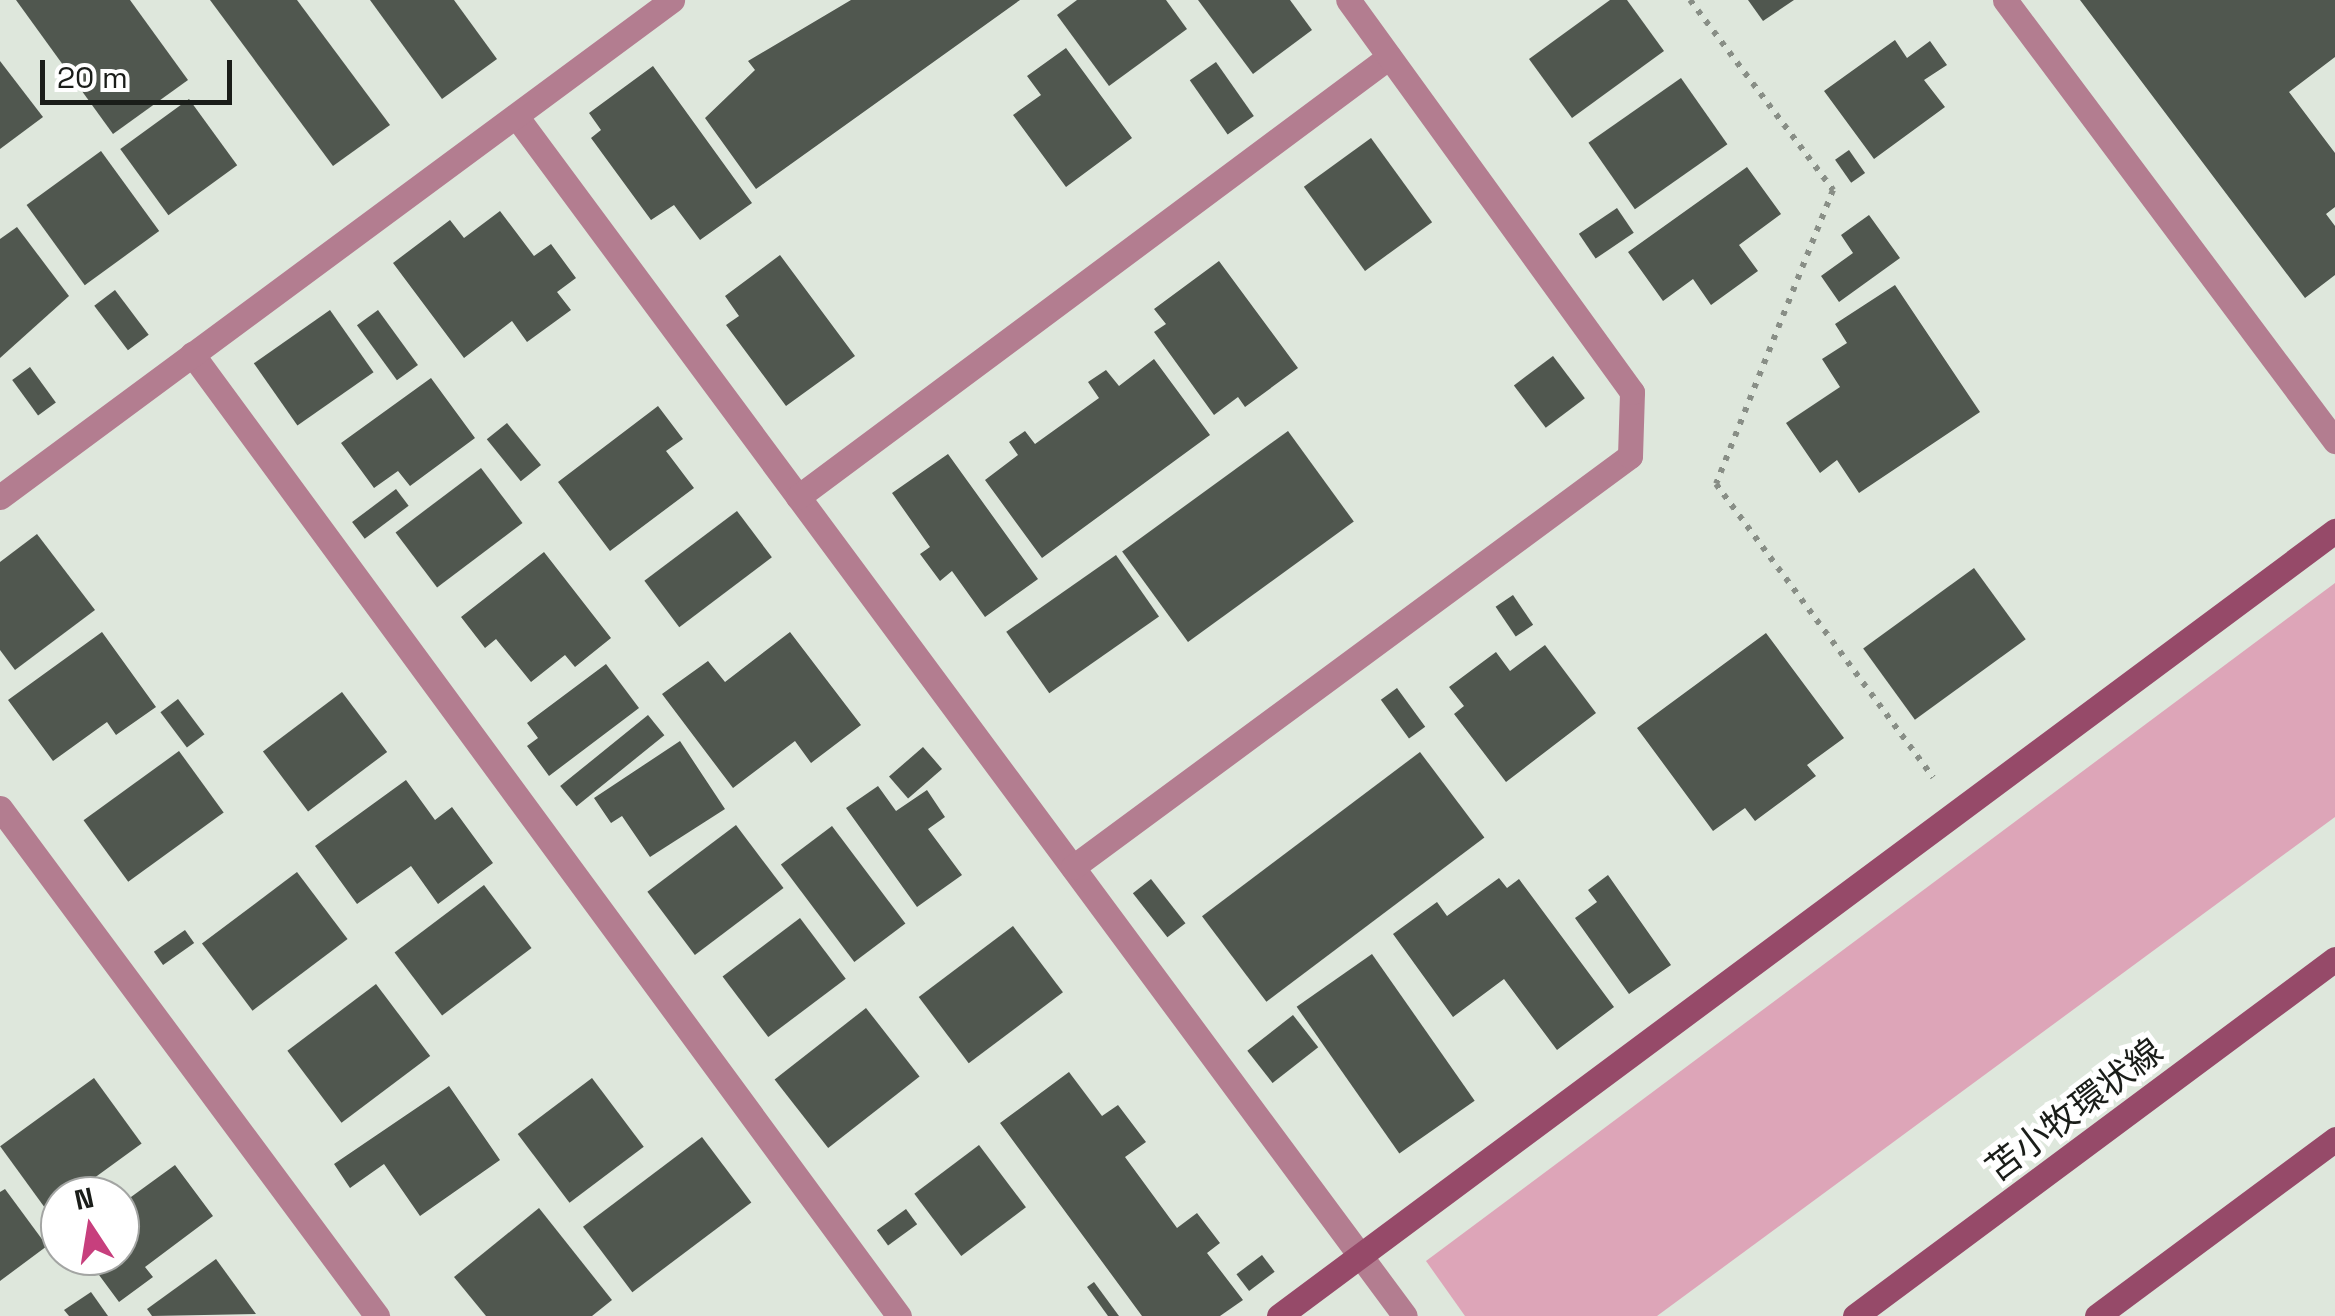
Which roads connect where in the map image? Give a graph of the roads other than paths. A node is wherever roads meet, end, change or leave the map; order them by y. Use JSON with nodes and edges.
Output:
{"nodes":[{"id":1,"x":672,"y":0,"type":"edge"},
{"id":2,"x":1348,"y":0,"type":"edge"},
{"id":3,"x":2005,"y":0,"type":"edge"},
{"id":4,"x":1389,"y":57,"type":"junction"},
{"id":5,"x":516,"y":116,"type":"junction"},
{"id":6,"x":192,"y":354,"type":"junction"},
{"id":7,"x":2335,"y":441,"type":"edge"},
{"id":8,"x":798,"y":496,"type":"junction"},
{"id":9,"x":0,"y":497,"type":"edge"},
{"id":10,"x":2335,"y":531,"type":"edge"},
{"id":11,"x":0,"y":808,"type":"edge"},
{"id":12,"x":1073,"y":868,"type":"junction"},
{"id":13,"x":2335,"y":959,"type":"edge"},
{"id":14,"x":2335,"y":1139,"type":"edge"},
{"id":15,"x":1360,"y":1255,"type":"junction"},
{"id":16,"x":377,"y":1316,"type":"edge"},
{"id":17,"x":899,"y":1316,"type":"edge"},
{"id":18,"x":1279,"y":1316,"type":"edge"},
{"id":19,"x":1405,"y":1316,"type":"edge"},
{"id":20,"x":1856,"y":1316,"type":"edge"},
{"id":21,"x":2096,"y":1316,"type":"edge"}],
"edges":[{"from":1,"to":5,"type":"street"},
{"from":2,"to":4,"type":"street"},
{"from":3,"to":7,"type":"street"},
{"from":4,"to":8,"type":"street"},
{"from":4,"to":12,"type":"street"},
{"from":5,"to":6,"type":"street"},
{"from":5,"to":8,"type":"street"},
{"from":6,"to":9,"type":"street"},
{"from":6,"to":17,"type":"street"},
{"from":8,"to":12,"type":"street"},
{"from":10,"to":15,"type":"street"},
{"from":11,"to":16,"type":"street"},
{"from":12,"to":15,"type":"street"},
{"from":13,"to":20,"type":"street","name":"苫小牧環状線"},
{"from":14,"to":21,"type":"street"},
{"from":15,"to":18,"type":"street"},
{"from":15,"to":19,"type":"street"}]}
